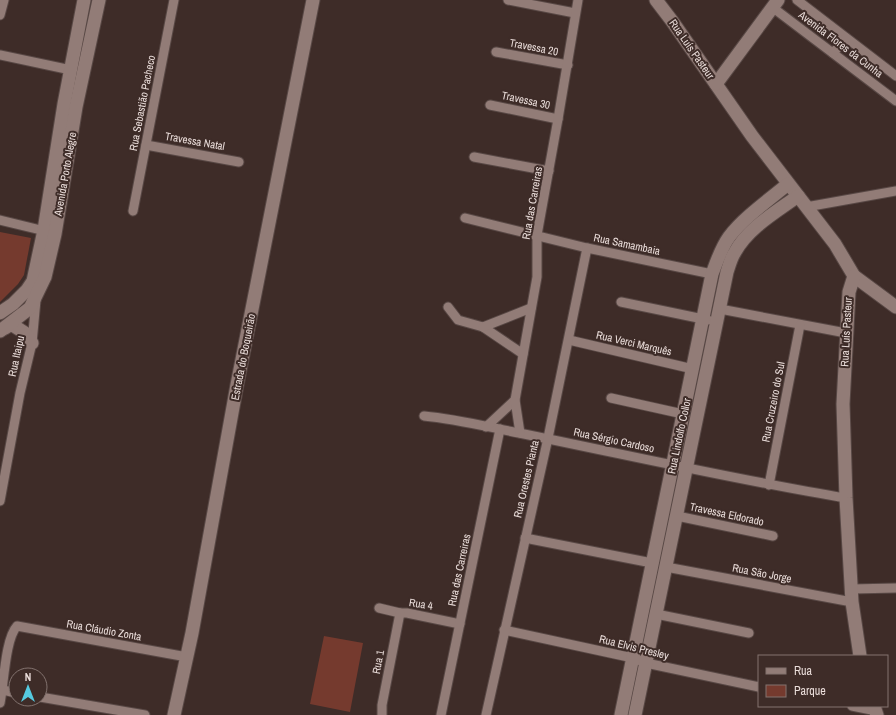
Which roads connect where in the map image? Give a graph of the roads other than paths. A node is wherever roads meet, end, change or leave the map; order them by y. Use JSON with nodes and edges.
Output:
{"nodes":[{"id":1,"x":4,"y":0,"type":"edge"},
{"id":2,"x":84,"y":0,"type":"edge"},
{"id":3,"x":98,"y":0,"type":"edge"},
{"id":4,"x":174,"y":0,"type":"edge"},
{"id":5,"x":313,"y":0,"type":"edge"},
{"id":6,"x":508,"y":0,"type":"edge"},
{"id":7,"x":578,"y":0,"type":"edge"},
{"id":8,"x":656,"y":0,"type":"edge"},
{"id":9,"x":797,"y":0,"type":"edge"},
{"id":10,"x":775,"y":3,"type":"edge"},
{"id":11,"x":575,"y":13,"type":"junction"},
{"id":12,"x":0,"y":15,"type":"edge"},
{"id":13,"x":846,"y":38,"type":"junction"},
{"id":14,"x":496,"y":52,"type":"dead end"},
{"id":15,"x":833,"y":54,"type":"junction"},
{"id":16,"x":0,"y":55,"type":"edge"},
{"id":17,"x":568,"y":65,"type":"junction"},
{"id":18,"x":71,"y":70,"type":"junction"},
{"id":19,"x":896,"y":76,"type":"edge"},
{"id":20,"x":716,"y":84,"type":"junction"},
{"id":21,"x":896,"y":101,"type":"edge"},
{"id":22,"x":70,"y":105,"type":"junction"},
{"id":23,"x":490,"y":105,"type":"dead end"},
{"id":24,"x":558,"y":119,"type":"junction"},
{"id":25,"x":146,"y":145,"type":"junction"},
{"id":26,"x":474,"y":157,"type":"dead end"},
{"id":27,"x":240,"y":162,"type":"dead end"},
{"id":28,"x":549,"y":171,"type":"junction"},
{"id":29,"x":788,"y":184,"type":"junction"},
{"id":30,"x":896,"y":191,"type":"edge"},
{"id":31,"x":802,"y":202,"type":"junction"},
{"id":32,"x":133,"y":211,"type":"dead end"},
{"id":33,"x":465,"y":218,"type":"dead end"},
{"id":34,"x":0,"y":220,"type":"edge"},
{"id":35,"x":49,"y":232,"type":"junction"},
{"id":36,"x":537,"y":235,"type":"junction"},
{"id":37,"x":587,"y":248,"type":"junction"},
{"id":38,"x":712,"y":274,"type":"junction"},
{"id":39,"x":854,"y":276,"type":"junction"},
{"id":40,"x":32,"y":293,"type":"junction"},
{"id":41,"x":621,"y":302,"type":"dead end"},
{"id":42,"x":448,"y":307,"type":"dead end"},
{"id":43,"x":896,"y":307,"type":"edge"},
{"id":44,"x":531,"y":308,"type":"junction"},
{"id":45,"x":0,"y":313,"type":"edge"},
{"id":46,"x":718,"y":315,"type":"junction"},
{"id":47,"x":703,"y":319,"type":"junction"},
{"id":48,"x":800,"y":324,"type":"junction"},
{"id":49,"x":483,"y":327,"type":"junction"},
{"id":50,"x":3,"y":330,"type":"edge"},
{"id":51,"x":846,"y":332,"type":"junction"},
{"id":52,"x":569,"y":340,"type":"junction"},
{"id":53,"x":32,"y":343,"type":"junction"},
{"id":54,"x":523,"y":354,"type":"junction"},
{"id":55,"x":693,"y":369,"type":"junction"},
{"id":56,"x":611,"y":398,"type":"dead end"},
{"id":57,"x":515,"y":400,"type":"junction"},
{"id":58,"x":683,"y":414,"type":"junction"},
{"id":59,"x":424,"y":416,"type":"dead end"},
{"id":60,"x":486,"y":427,"type":"junction"},
{"id":61,"x":500,"y":429,"type":"junction"},
{"id":62,"x":520,"y":433,"type":"junction"},
{"id":63,"x":548,"y":438,"type":"junction"},
{"id":64,"x":673,"y":464,"type":"junction"},
{"id":65,"x":687,"y":467,"type":"junction"},
{"id":66,"x":769,"y":485,"type":"junction"},
{"id":67,"x":846,"y":498,"type":"junction"},
{"id":68,"x":0,"y":501,"type":"edge"},
{"id":69,"x":677,"y":516,"type":"junction"},
{"id":70,"x":774,"y":536,"type":"dead end"},
{"id":71,"x":525,"y":538,"type":"junction"},
{"id":72,"x":652,"y":564,"type":"junction"},
{"id":73,"x":666,"y":567,"type":"junction"},
{"id":74,"x":896,"y":588,"type":"edge"},
{"id":75,"x":852,"y":589,"type":"junction"},
{"id":76,"x":852,"y":602,"type":"junction"},
{"id":77,"x":379,"y":608,"type":"dead end"},
{"id":78,"x":400,"y":614,"type":"junction"},
{"id":79,"x":656,"y":614,"type":"junction"},
{"id":80,"x":460,"y":624,"type":"junction"},
{"id":81,"x":504,"y":630,"type":"junction"},
{"id":82,"x":749,"y":633,"type":"dead end"},
{"id":83,"x":4,"y":646,"type":"edge"},
{"id":84,"x":860,"y":655,"type":"edge"},
{"id":85,"x":187,"y":657,"type":"junction"},
{"id":86,"x":633,"y":658,"type":"junction"},
{"id":87,"x":646,"y":663,"type":"junction"},
{"id":88,"x":758,"y":687,"type":"edge"},
{"id":89,"x":3,"y":690,"type":"junction"},
{"id":90,"x":8,"y":691,"type":"edge"},
{"id":91,"x":48,"y":698,"type":"edge"},
{"id":92,"x":0,"y":703,"type":"edge"},
{"id":93,"x":857,"y":707,"type":"edge"},
{"id":94,"x":876,"y":711,"type":"edge"},
{"id":95,"x":145,"y":715,"type":"edge"},
{"id":96,"x":174,"y":715,"type":"edge"},
{"id":97,"x":382,"y":715,"type":"edge"},
{"id":98,"x":441,"y":715,"type":"edge"},
{"id":99,"x":486,"y":715,"type":"edge"},
{"id":100,"x":621,"y":715,"type":"edge"},
{"id":101,"x":636,"y":715,"type":"edge"}],
"edges":[{"from":1,"to":12,"type":"street"},
{"from":2,"to":18,"type":"street","name":"Avenida Porto Alegre"},
{"from":3,"to":22,"type":"street","name":"Avenida Porto Alegre"},
{"from":4,"to":25,"type":"street","name":"Rua Sebastião Pacheco"},
{"from":5,"to":85,"type":"street","name":"Estrada do Boqueirão"},
{"from":6,"to":11,"type":"street"},
{"from":7,"to":11,"type":"street","name":"Rua das Carreiras"},
{"from":8,"to":20,"type":"street","name":"Rua Luís Pasteur"},
{"from":9,"to":13,"type":"street","name":"Avenida Flores da Cunha"},
{"from":10,"to":15,"type":"street","name":"Avenida Flores da Cunha"},
{"from":10,"to":20,"type":"street"},
{"from":11,"to":17,"type":"street","name":"Rua das Carreiras"},
{"from":13,"to":15,"type":"street"},
{"from":13,"to":19,"type":"street","name":"Avenida Flores da Cunha"},
{"from":14,"to":17,"type":"street","name":"Travessa 20"},
{"from":15,"to":21,"type":"street","name":"Avenida Flores da Cunha"},
{"from":16,"to":18,"type":"street"},
{"from":17,"to":24,"type":"street","name":"Rua das Carreiras"},
{"from":18,"to":22,"type":"street","name":"Avenida Porto Alegre"},
{"from":20,"to":29,"type":"street","name":"Rua Luís Pasteur"},
{"from":22,"to":35,"type":"street","name":"Avenida Porto Alegre"},
{"from":23,"to":24,"type":"street","name":"Travessa 30"},
{"from":24,"to":28,"type":"street","name":"Rua das Carreiras"},
{"from":25,"to":27,"type":"street","name":"Travessa Natal"},
{"from":25,"to":32,"type":"street","name":"Rua Sebastião Pacheco"},
{"from":26,"to":28,"type":"street"},
{"from":28,"to":36,"type":"street","name":"Rua das Carreiras"},
{"from":29,"to":31,"type":"street","name":"Rua Luís Pasteur"},
{"from":29,"to":38,"type":"street","name":"Rua Lindolfo Collor"},
{"from":30,"to":31,"type":"street"},
{"from":31,"to":39,"type":"street","name":"Rua Luís Pasteur"},
{"from":31,"to":46,"type":"street","name":"Rua Lindolfo Collor"},
{"from":33,"to":36,"type":"street","name":"Rua Samambaia"},
{"from":34,"to":35,"type":"street"},
{"from":35,"to":40,"type":"street","name":"Avenida Porto Alegre"},
{"from":36,"to":37,"type":"street","name":"Rua Samambaia"},
{"from":36,"to":44,"type":"street","name":"Rua das Carreiras"},
{"from":37,"to":38,"type":"street","name":"Rua Samambaia"},
{"from":37,"to":52,"type":"street","name":"Rua Orestes Pianta"},
{"from":38,"to":47,"type":"street","name":"Rua Lindolfo Collor"},
{"from":39,"to":43,"type":"street"},
{"from":39,"to":51,"type":"street","name":"Rua Luís Pasteur"},
{"from":40,"to":45,"type":"street","name":"Avenida Porto Alegre"},
{"from":40,"to":50,"type":"street","name":"Avenida Porto Alegre"},
{"from":40,"to":53,"type":"street","name":"Rua Itaipu"},
{"from":41,"to":47,"type":"street"},
{"from":42,"to":49,"type":"street"},
{"from":44,"to":49,"type":"street"},
{"from":44,"to":54,"type":"street","name":"Rua das Carreiras"},
{"from":46,"to":47,"type":"street"},
{"from":46,"to":48,"type":"street"},
{"from":46,"to":65,"type":"street","name":"Rua Lindolfo Collor"},
{"from":47,"to":55,"type":"street","name":"Rua Lindolfo Collor"},
{"from":48,"to":51,"type":"street"},
{"from":48,"to":66,"type":"street","name":"Rua Cruzeiro do Sul"},
{"from":49,"to":54,"type":"street"},
{"from":50,"to":53,"type":"street"},
{"from":51,"to":67,"type":"street","name":"Rua Luís Pasteur"},
{"from":52,"to":55,"type":"street","name":"Rua Verci Marquês"},
{"from":52,"to":63,"type":"street","name":"Rua Orestes Pianta"},
{"from":53,"to":68,"type":"street","name":"Rua Itaipu"},
{"from":54,"to":57,"type":"street","name":"Rua das Carreiras"},
{"from":55,"to":58,"type":"street","name":"Rua Lindolfo Collor"},
{"from":56,"to":58,"type":"street"},
{"from":57,"to":60,"type":"street"},
{"from":57,"to":62,"type":"street","name":"Rua das Carreiras"},
{"from":58,"to":64,"type":"street","name":"Rua Lindolfo Collor"},
{"from":59,"to":60,"type":"street","name":"Rua Sérgio Cardoso"},
{"from":60,"to":61,"type":"street","name":"Rua Sérgio Cardoso"},
{"from":61,"to":62,"type":"street","name":"Rua Sérgio Cardoso"},
{"from":61,"to":80,"type":"street","name":"Rua das Carreiras"},
{"from":62,"to":63,"type":"street","name":"Rua Sérgio Cardoso"},
{"from":63,"to":64,"type":"street","name":"Rua Sérgio Cardoso"},
{"from":63,"to":71,"type":"street","name":"Rua Orestes Pianta"},
{"from":64,"to":65,"type":"street","name":"Rua Sérgio Cardoso"},
{"from":64,"to":72,"type":"street","name":"Rua Lindolfo Collor"},
{"from":65,"to":66,"type":"street","name":"Rua Sérgio Cardoso"},
{"from":65,"to":69,"type":"street","name":"Rua Lindolfo Collor"},
{"from":66,"to":67,"type":"street","name":"Rua Sérgio Cardoso"},
{"from":67,"to":75,"type":"street","name":"Rua Luís Pasteur"},
{"from":69,"to":70,"type":"street","name":"Travessa Eldorado"},
{"from":69,"to":73,"type":"street","name":"Rua Lindolfo Collor"},
{"from":71,"to":72,"type":"street"},
{"from":71,"to":81,"type":"street","name":"Rua Orestes Pianta"},
{"from":72,"to":86,"type":"street","name":"Rua Lindolfo Collor"},
{"from":73,"to":76,"type":"street","name":"Rua São Jorge"},
{"from":73,"to":79,"type":"street","name":"Rua Lindolfo Collor"},
{"from":74,"to":75,"type":"street"},
{"from":75,"to":76,"type":"street","name":"Rua Luís Pasteur"},
{"from":76,"to":84,"type":"street","name":"Rua Luís Pasteur"},
{"from":77,"to":78,"type":"street","name":"Rua 4"},
{"from":78,"to":80,"type":"street","name":"Rua 4"},
{"from":78,"to":97,"type":"street","name":"Rua 1"},
{"from":79,"to":82,"type":"street"},
{"from":79,"to":87,"type":"street","name":"Rua Lindolfo Collor"},
{"from":80,"to":98,"type":"street","name":"Rua das Carreiras"},
{"from":81,"to":86,"type":"street","name":"Rua Elvis Presley"},
{"from":81,"to":99,"type":"street","name":"Rua Orestes Pianta"},
{"from":83,"to":85,"type":"street","name":"Rua Cláudio Zonta"},
{"from":83,"to":89,"type":"street"},
{"from":85,"to":96,"type":"street","name":"Estrada do Boqueirão"},
{"from":86,"to":87,"type":"street","name":"Rua Elvis Presley"},
{"from":86,"to":100,"type":"street","name":"Rua Lindolfo Collor"},
{"from":87,"to":88,"type":"street","name":"Rua Elvis Presley"},
{"from":87,"to":101,"type":"street","name":"Rua Lindolfo Collor"},
{"from":89,"to":90,"type":"street"},
{"from":89,"to":92,"type":"street"},
{"from":91,"to":95,"type":"street"},
{"from":93,"to":94,"type":"street"}]}
